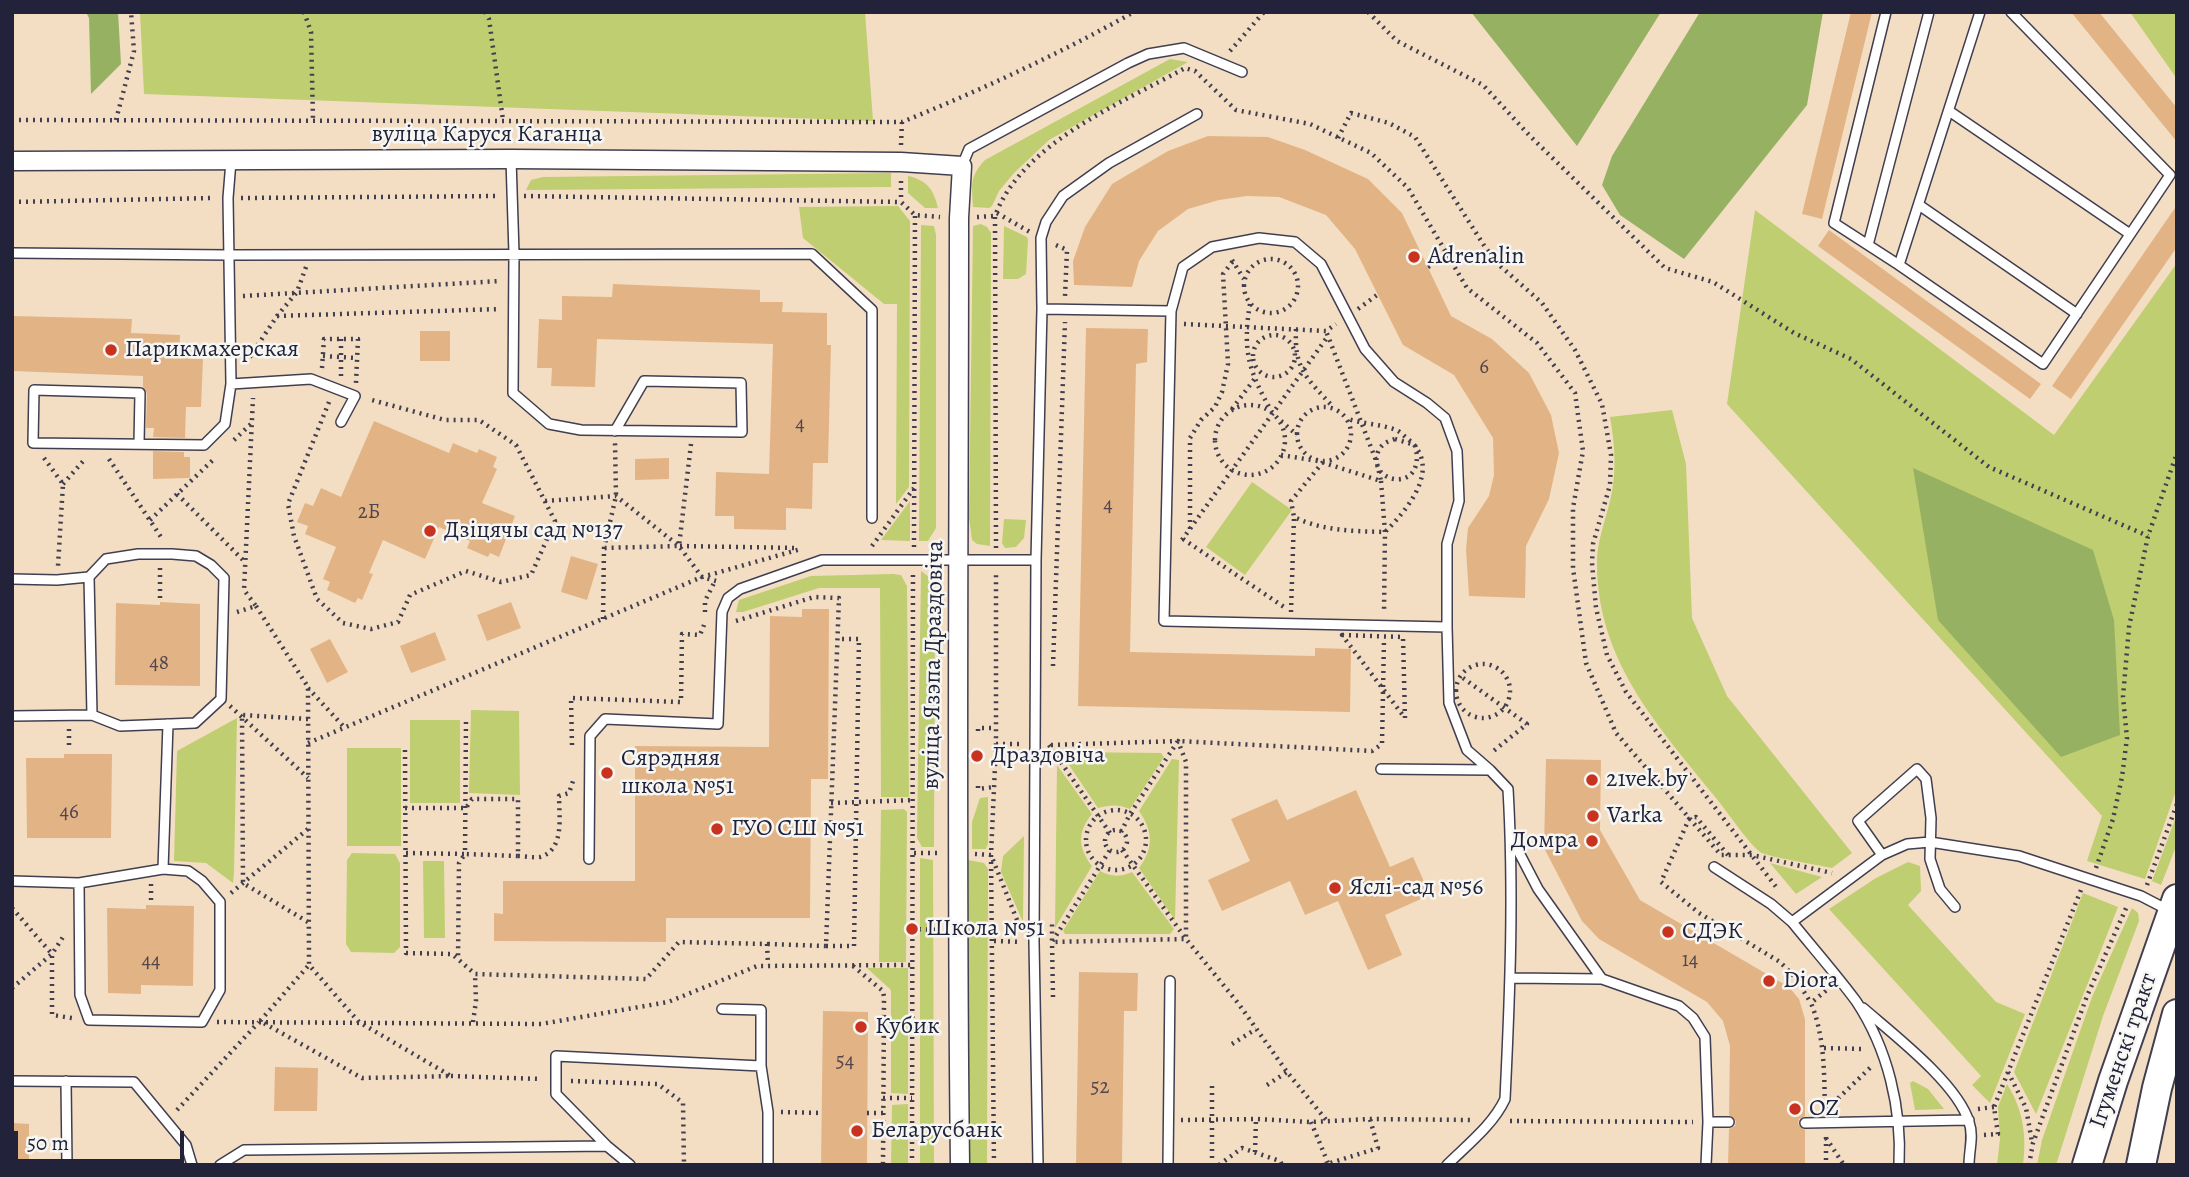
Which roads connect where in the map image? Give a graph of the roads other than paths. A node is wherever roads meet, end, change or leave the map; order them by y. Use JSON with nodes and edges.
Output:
{"nodes":[{"id":1,"x":1886,"y":12,"type":"edge"},
{"id":2,"x":1929,"y":12,"type":"edge"},
{"id":3,"x":1980,"y":12,"type":"edge"},
{"id":4,"x":2011,"y":12,"type":"edge"},
{"id":5,"x":1242,"y":72,"type":"dead end"},
{"id":6,"x":1949,"y":111,"type":"junction"},
{"id":7,"x":1197,"y":114,"type":"dead end"},
{"id":8,"x":511,"y":159,"type":"junction"},
{"id":9,"x":12,"y":161,"type":"edge"},
{"id":10,"x":231,"y":161,"type":"junction"},
{"id":11,"x":962,"y":166,"type":"junction"},
{"id":12,"x":1919,"y":205,"type":"junction"},
{"id":13,"x":2130,"y":234,"type":"junction"},
{"id":14,"x":1868,"y":245,"type":"junction"},
{"id":15,"x":12,"y":253,"type":"edge"},
{"id":16,"x":514,"y":254,"type":"junction"},
{"id":17,"x":229,"y":255,"type":"junction"},
{"id":18,"x":1899,"y":265,"type":"junction"},
{"id":19,"x":1042,"y":309,"type":"junction"},
{"id":20,"x":1171,"y":311,"type":"junction"},
{"id":21,"x":2077,"y":314,"type":"junction"},
{"id":22,"x":230,"y":384,"type":"junction"},
{"id":23,"x":341,"y":422,"type":"dead end"},
{"id":24,"x":615,"y":431,"type":"junction"},
{"id":25,"x":139,"y":443,"type":"junction"},
{"id":26,"x":872,"y":517,"type":"dead end"},
{"id":27,"x":960,"y":560,"type":"junction"},
{"id":28,"x":1036,"y":560,"type":"junction"},
{"id":29,"x":89,"y":577,"type":"junction"},
{"id":30,"x":12,"y":579,"type":"edge"},
{"id":31,"x":1447,"y":627,"type":"junction"},
{"id":32,"x":92,"y":715,"type":"junction"},
{"id":33,"x":12,"y":716,"type":"edge"},
{"id":34,"x":168,"y":724,"type":"junction"},
{"id":35,"x":1381,"y":769,"type":"dead end"},
{"id":36,"x":1490,"y":770,"type":"junction"},
{"id":37,"x":1511,"y":838,"type":"junction"},
{"id":38,"x":1930,"y":842,"type":"junction"},
{"id":39,"x":1882,"y":855,"type":"junction"},
{"id":40,"x":589,"y":859,"type":"dead end"},
{"id":41,"x":1714,"y":867,"type":"dead end"},
{"id":42,"x":163,"y":869,"type":"junction"},
{"id":43,"x":12,"y":881,"type":"edge"},
{"id":44,"x":79,"y":883,"type":"junction"},
{"id":45,"x":1955,"y":907,"type":"dead end"},
{"id":46,"x":2175,"y":908,"type":"edge"},
{"id":47,"x":1792,"y":922,"type":"junction"},
{"id":48,"x":1511,"y":978,"type":"junction"},
{"id":49,"x":1602,"y":979,"type":"junction"},
{"id":50,"x":1170,"y":981,"type":"dead end"},
{"id":51,"x":1857,"y":1003,"type":"junction"},
{"id":52,"x":722,"y":1009,"type":"dead end"},
{"id":53,"x":2177,"y":1014,"type":"edge"},
{"id":54,"x":761,"y":1066,"type":"junction"},
{"id":55,"x":12,"y":1081,"type":"edge"},
{"id":56,"x":66,"y":1081,"type":"junction"},
{"id":57,"x":1899,"y":1121,"type":"junction"},
{"id":58,"x":1969,"y":1121,"type":"junction"},
{"id":59,"x":1708,"y":1122,"type":"junction"},
{"id":60,"x":1729,"y":1122,"type":"dead end"},
{"id":61,"x":1805,"y":1122,"type":"dead end"},
{"id":62,"x":607,"y":1146,"type":"junction"},
{"id":63,"x":67,"y":1165,"type":"edge"},
{"id":64,"x":192,"y":1165,"type":"edge"},
{"id":65,"x":220,"y":1165,"type":"edge"},
{"id":66,"x":630,"y":1165,"type":"edge"},
{"id":67,"x":768,"y":1165,"type":"edge"},
{"id":68,"x":960,"y":1165,"type":"edge"},
{"id":69,"x":1038,"y":1165,"type":"edge"},
{"id":70,"x":1168,"y":1165,"type":"edge"},
{"id":71,"x":1447,"y":1165,"type":"edge"},
{"id":72,"x":1706,"y":1165,"type":"edge"},
{"id":73,"x":1899,"y":1165,"type":"edge"},
{"id":74,"x":1969,"y":1165,"type":"edge"},
{"id":75,"x":2087,"y":1165,"type":"edge"},
{"id":76,"x":2141,"y":1165,"type":"edge"}],
"edges":[{"from":1,"to":14,"type":"lane"},
{"from":2,"to":14,"type":"lane"},
{"from":3,"to":6,"type":"lane"},
{"from":4,"to":13,"type":"lane"},
{"from":5,"to":11,"type":"lane"},
{"from":6,"to":12,"type":"lane"},
{"from":6,"to":13,"type":"lane"},
{"from":7,"to":19,"type":"lane"},
{"from":8,"to":10,"type":"street","name":"вуліца Каруся Каганца"},
{"from":8,"to":11,"type":"street","name":"вуліца Каруся Каганца"},
{"from":8,"to":16,"type":"lane"},
{"from":9,"to":10,"type":"street","name":"вуліца Каруся Каганца"},
{"from":10,"to":17,"type":"lane"},
{"from":11,"to":27,"type":"street","name":"вуліца Язэпа Драздовіча"},
{"from":12,"to":18,"type":"lane"},
{"from":12,"to":21,"type":"lane"},
{"from":13,"to":21,"type":"lane"},
{"from":14,"to":18,"type":"lane"},
{"from":15,"to":17,"type":"lane"},
{"from":16,"to":17,"type":"lane"},
{"from":16,"to":24,"type":"lane"},
{"from":16,"to":26,"type":"lane"},
{"from":17,"to":22,"type":"lane"},
{"from":18,"to":21,"type":"lane"},
{"from":19,"to":20,"type":"lane"},
{"from":19,"to":28,"type":"lane"},
{"from":20,"to":31,"type":"lane"},
{"from":20,"to":31,"type":"lane"},
{"from":22,"to":23,"type":"lane"},
{"from":22,"to":25,"type":"lane"},
{"from":24,"to":24,"type":"lane"},
{"from":25,"to":25,"type":"lane"},
{"from":27,"to":28,"type":"lane"},
{"from":27,"to":40,"type":"lane"},
{"from":27,"to":68,"type":"street","name":"вуліца Язэпа Драздовіча"},
{"from":28,"to":69,"type":"lane"},
{"from":29,"to":30,"type":"lane"},
{"from":29,"to":32,"type":"lane"},
{"from":29,"to":34,"type":"lane"},
{"from":31,"to":36,"type":"lane"},
{"from":32,"to":33,"type":"lane"},
{"from":32,"to":34,"type":"lane"},
{"from":34,"to":42,"type":"lane"},
{"from":35,"to":36,"type":"lane"},
{"from":36,"to":37,"type":"lane"},
{"from":37,"to":48,"type":"lane"},
{"from":37,"to":49,"type":"lane"},
{"from":38,"to":39,"type":"lane"},
{"from":38,"to":39,"type":"lane"},
{"from":38,"to":45,"type":"lane"},
{"from":38,"to":46,"type":"lane"},
{"from":39,"to":47,"type":"lane"},
{"from":41,"to":47,"type":"lane"},
{"from":42,"to":44,"type":"lane"},
{"from":42,"to":44,"type":"lane"},
{"from":43,"to":44,"type":"lane"},
{"from":46,"to":75,"type":"main road","name":"Ігуменскі тракт"},
{"from":47,"to":51,"type":"lane"},
{"from":48,"to":49,"type":"lane"},
{"from":48,"to":71,"type":"lane"},
{"from":49,"to":59,"type":"lane"},
{"from":50,"to":70,"type":"lane"},
{"from":51,"to":57,"type":"lane"},
{"from":51,"to":58,"type":"lane"},
{"from":52,"to":54,"type":"lane"},
{"from":53,"to":76,"type":"main road","name":"Ігуменскі тракт"},
{"from":54,"to":62,"type":"lane"},
{"from":54,"to":67,"type":"lane"},
{"from":55,"to":56,"type":"lane"},
{"from":56,"to":63,"type":"lane"},
{"from":56,"to":64,"type":"lane"},
{"from":57,"to":58,"type":"lane"},
{"from":57,"to":61,"type":"lane"},
{"from":57,"to":73,"type":"lane"},
{"from":58,"to":74,"type":"lane"},
{"from":59,"to":60,"type":"lane"},
{"from":59,"to":72,"type":"lane"},
{"from":62,"to":65,"type":"lane"},
{"from":62,"to":66,"type":"lane"}]}
